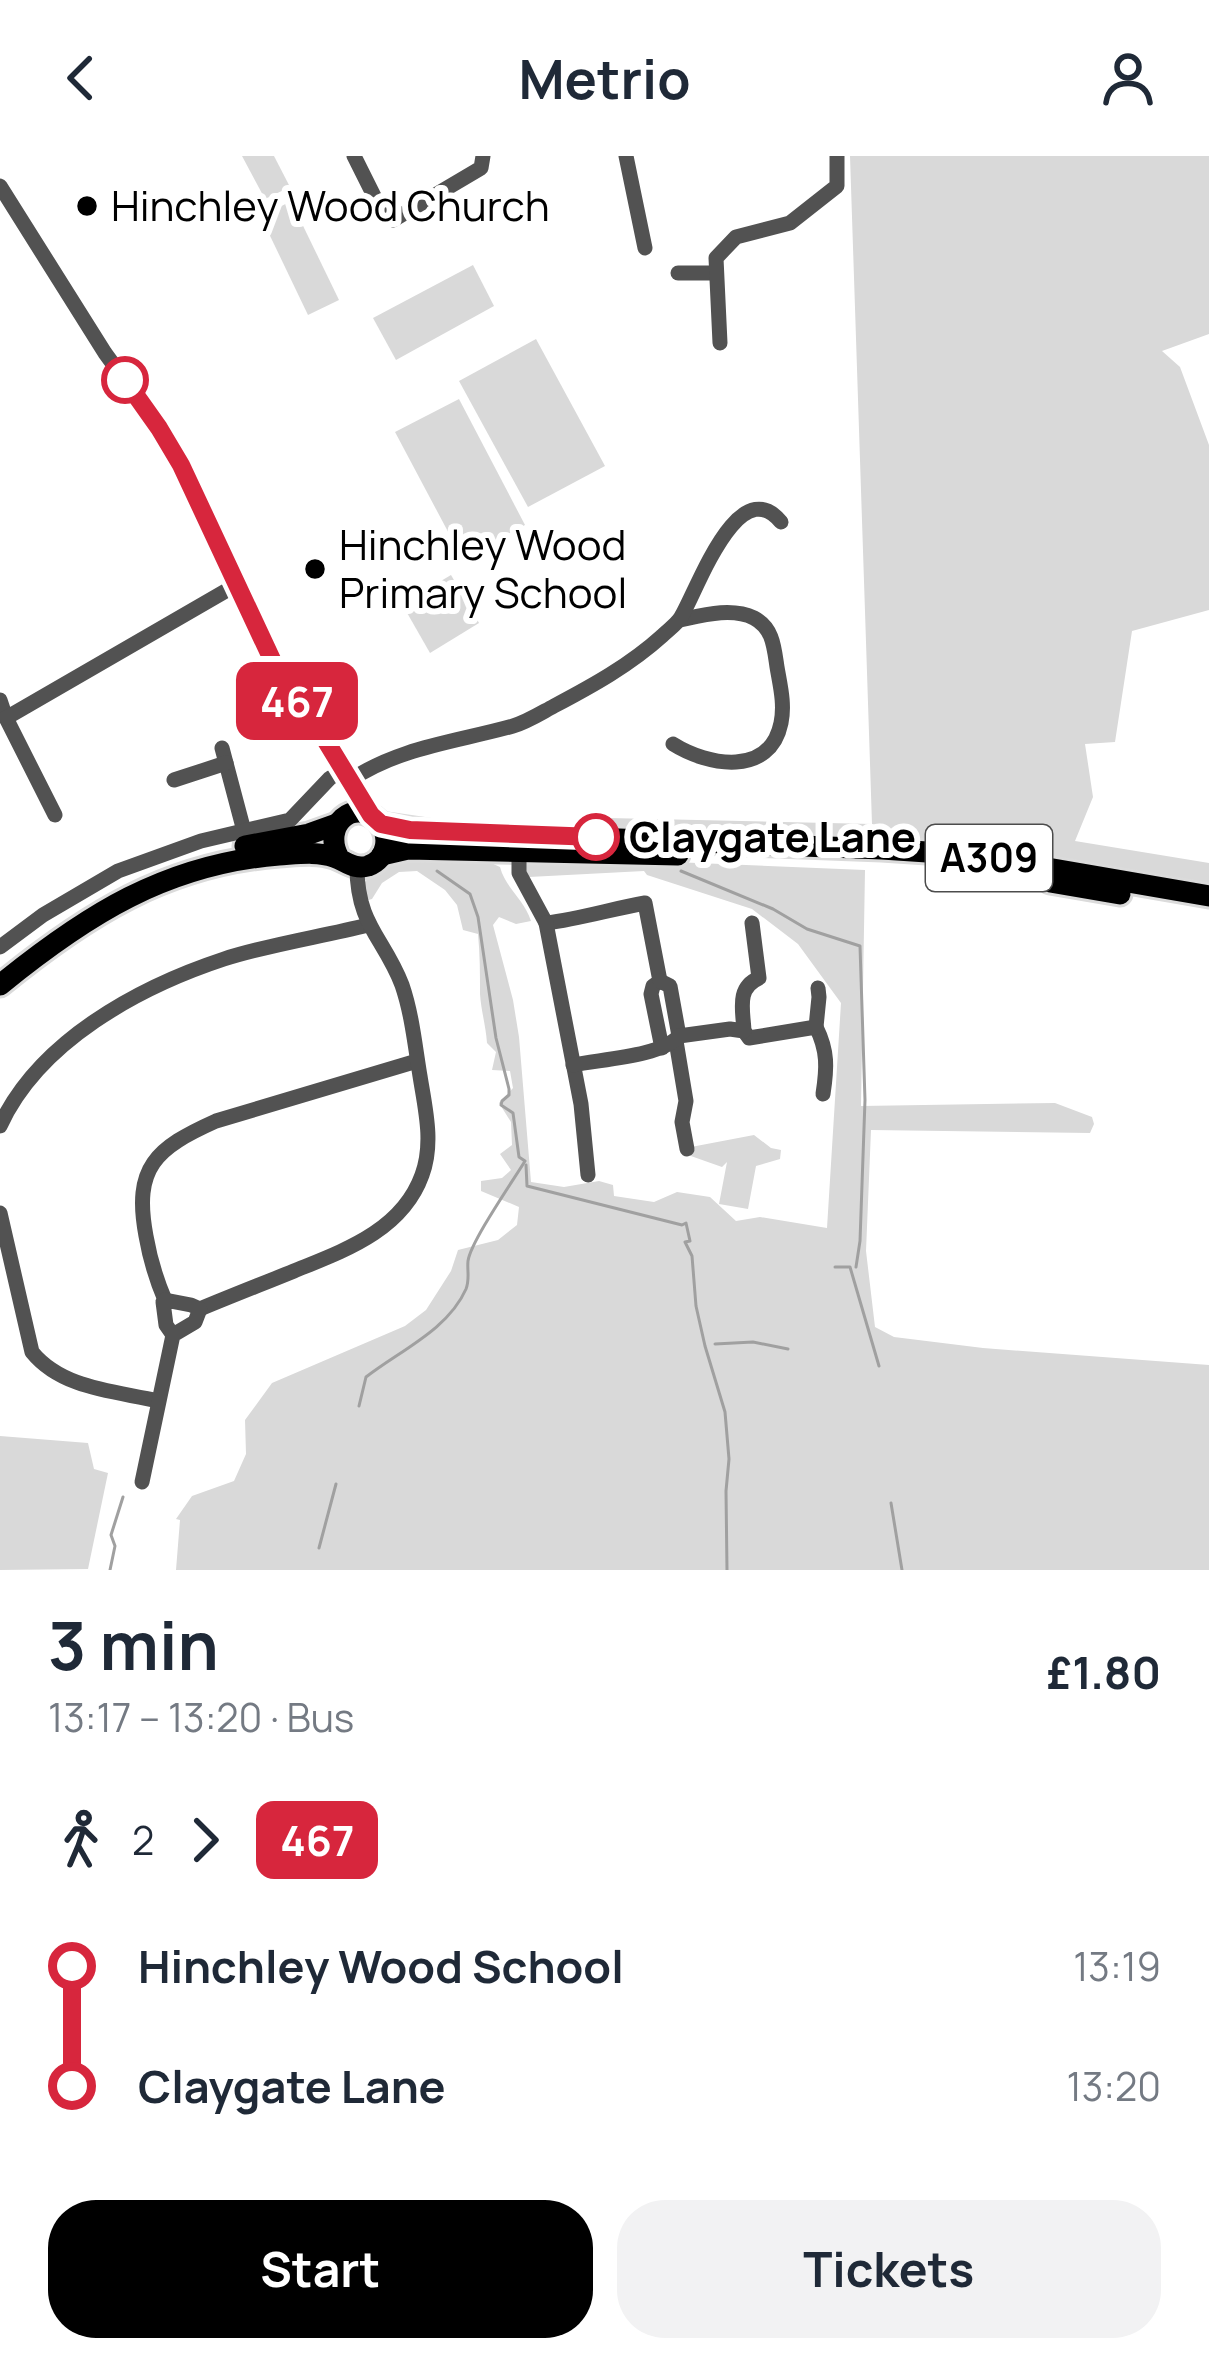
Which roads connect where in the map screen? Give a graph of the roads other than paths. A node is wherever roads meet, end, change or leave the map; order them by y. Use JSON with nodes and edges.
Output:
{"nodes":[{"id":1,"x":354,"y":156,"type":"edge"},
{"id":2,"x":483,"y":156,"type":"edge"},
{"id":3,"x":626,"y":156,"type":"edge"},
{"id":4,"x":837,"y":156,"type":"edge"},
{"id":5,"x":1,"y":189,"type":"edge"},
{"id":6,"x":645,"y":248,"type":"dead end"},
{"id":7,"x":678,"y":273,"type":"dead end"},
{"id":8,"x":716,"y":273,"type":"junction"},
{"id":9,"x":720,"y":343,"type":"dead end"},
{"id":10,"x":781,"y":522,"type":"dead end"},
{"id":11,"x":236,"y":585,"type":"junction"},
{"id":12,"x":680,"y":620,"type":"junction"},
{"id":13,"x":0,"y":700,"type":"edge"},
{"id":14,"x":6,"y":718,"type":"junction"},
{"id":15,"x":673,"y":744,"type":"dead end"},
{"id":16,"x":348,"y":779,"type":"junction"},
{"id":17,"x":174,"y":780,"type":"dead end"},
{"id":18,"x":55,"y":815,"type":"dead end"},
{"id":19,"x":376,"y":820,"type":"junction"},
{"id":20,"x":340,"y":821,"type":"junction"},
{"id":21,"x":244,"y":831,"type":"junction"},
{"id":22,"x":453,"y":832,"type":"junction"},
{"id":23,"x":510,"y":853,"type":"junction"},
{"id":24,"x":382,"y":854,"type":"junction"},
{"id":25,"x":348,"y":863,"type":"junction"},
{"id":26,"x":1209,"y":896,"type":"edge"},
{"id":27,"x":1209,"y":910,"type":"edge"},
{"id":28,"x":546,"y":923,"type":"junction"},
{"id":29,"x":752,"y":923,"type":"dead end"},
{"id":30,"x":368,"y":925,"type":"junction"},
{"id":31,"x":0,"y":947,"type":"edge"},
{"id":32,"x":0,"y":967,"type":"edge"},
{"id":33,"x":0,"y":985,"type":"edge"},
{"id":34,"x":818,"y":988,"type":"dead end"},
{"id":35,"x":816,"y":1028,"type":"junction"},
{"id":36,"x":744,"y":1031,"type":"junction"},
{"id":37,"x":672,"y":1042,"type":"junction"},
{"id":38,"x":417,"y":1061,"type":"junction"},
{"id":39,"x":573,"y":1065,"type":"junction"},
{"id":40,"x":823,"y":1094,"type":"dead end"},
{"id":41,"x":0,"y":1126,"type":"edge"},
{"id":42,"x":687,"y":1149,"type":"dead end"},
{"id":43,"x":589,"y":1175,"type":"dead end"},
{"id":44,"x":0,"y":1213,"type":"edge"},
{"id":45,"x":165,"y":1300,"type":"junction"},
{"id":46,"x":200,"y":1309,"type":"junction"},
{"id":47,"x":173,"y":1335,"type":"junction"},
{"id":48,"x":158,"y":1401,"type":"junction"},
{"id":49,"x":142,"y":1482,"type":"dead end"}],
"edges":[{"from":1,"to":2,"type":"street"},
{"from":3,"to":6,"type":"street"},
{"from":4,"to":8,"type":"street"},
{"from":5,"to":11,"type":"street"},
{"from":7,"to":8,"type":"street"},
{"from":8,"to":9,"type":"street"},
{"from":10,"to":12,"type":"street"},
{"from":11,"to":14,"type":"street"},
{"from":11,"to":16,"type":"street"},
{"from":12,"to":15,"type":"street"},
{"from":12,"to":16,"type":"street"},
{"from":13,"to":14,"type":"street"},
{"from":14,"to":18,"type":"street"},
{"from":16,"to":19,"type":"street"},
{"from":16,"to":20,"type":"street"},
{"from":16,"to":21,"type":"street"},
{"from":17,"to":21,"type":"street"},
{"from":19,"to":20,"type":"highway"},
{"from":19,"to":22,"type":"highway","number":"A309"},
{"from":19,"to":24,"type":"highway"},
{"from":20,"to":25,"type":"highway"},
{"from":20,"to":32,"type":"highway"},
{"from":21,"to":31,"type":"street"},
{"from":22,"to":23,"type":"street"},
{"from":22,"to":26,"type":"highway","number":"A309"},
{"from":23,"to":24,"type":"highway","number":"A309"},
{"from":23,"to":27,"type":"highway","number":"A309"},
{"from":23,"to":28,"type":"street"},
{"from":24,"to":25,"type":"highway"},
{"from":25,"to":30,"type":"street"},
{"from":25,"to":33,"type":"highway"},
{"from":28,"to":37,"type":"street"},
{"from":28,"to":39,"type":"street"},
{"from":29,"to":36,"type":"street"},
{"from":30,"to":38,"type":"street"},
{"from":30,"to":41,"type":"street"},
{"from":34,"to":35,"type":"street"},
{"from":35,"to":36,"type":"street"},
{"from":35,"to":40,"type":"street"},
{"from":36,"to":37,"type":"street"},
{"from":37,"to":39,"type":"street"},
{"from":37,"to":42,"type":"street"},
{"from":38,"to":45,"type":"street"},
{"from":38,"to":46,"type":"street"},
{"from":39,"to":43,"type":"street"},
{"from":44,"to":48,"type":"street"},
{"from":45,"to":46,"type":"street"},
{"from":45,"to":47,"type":"street"},
{"from":46,"to":47,"type":"street"},
{"from":47,"to":48,"type":"street"},
{"from":48,"to":49,"type":"street"}]}
